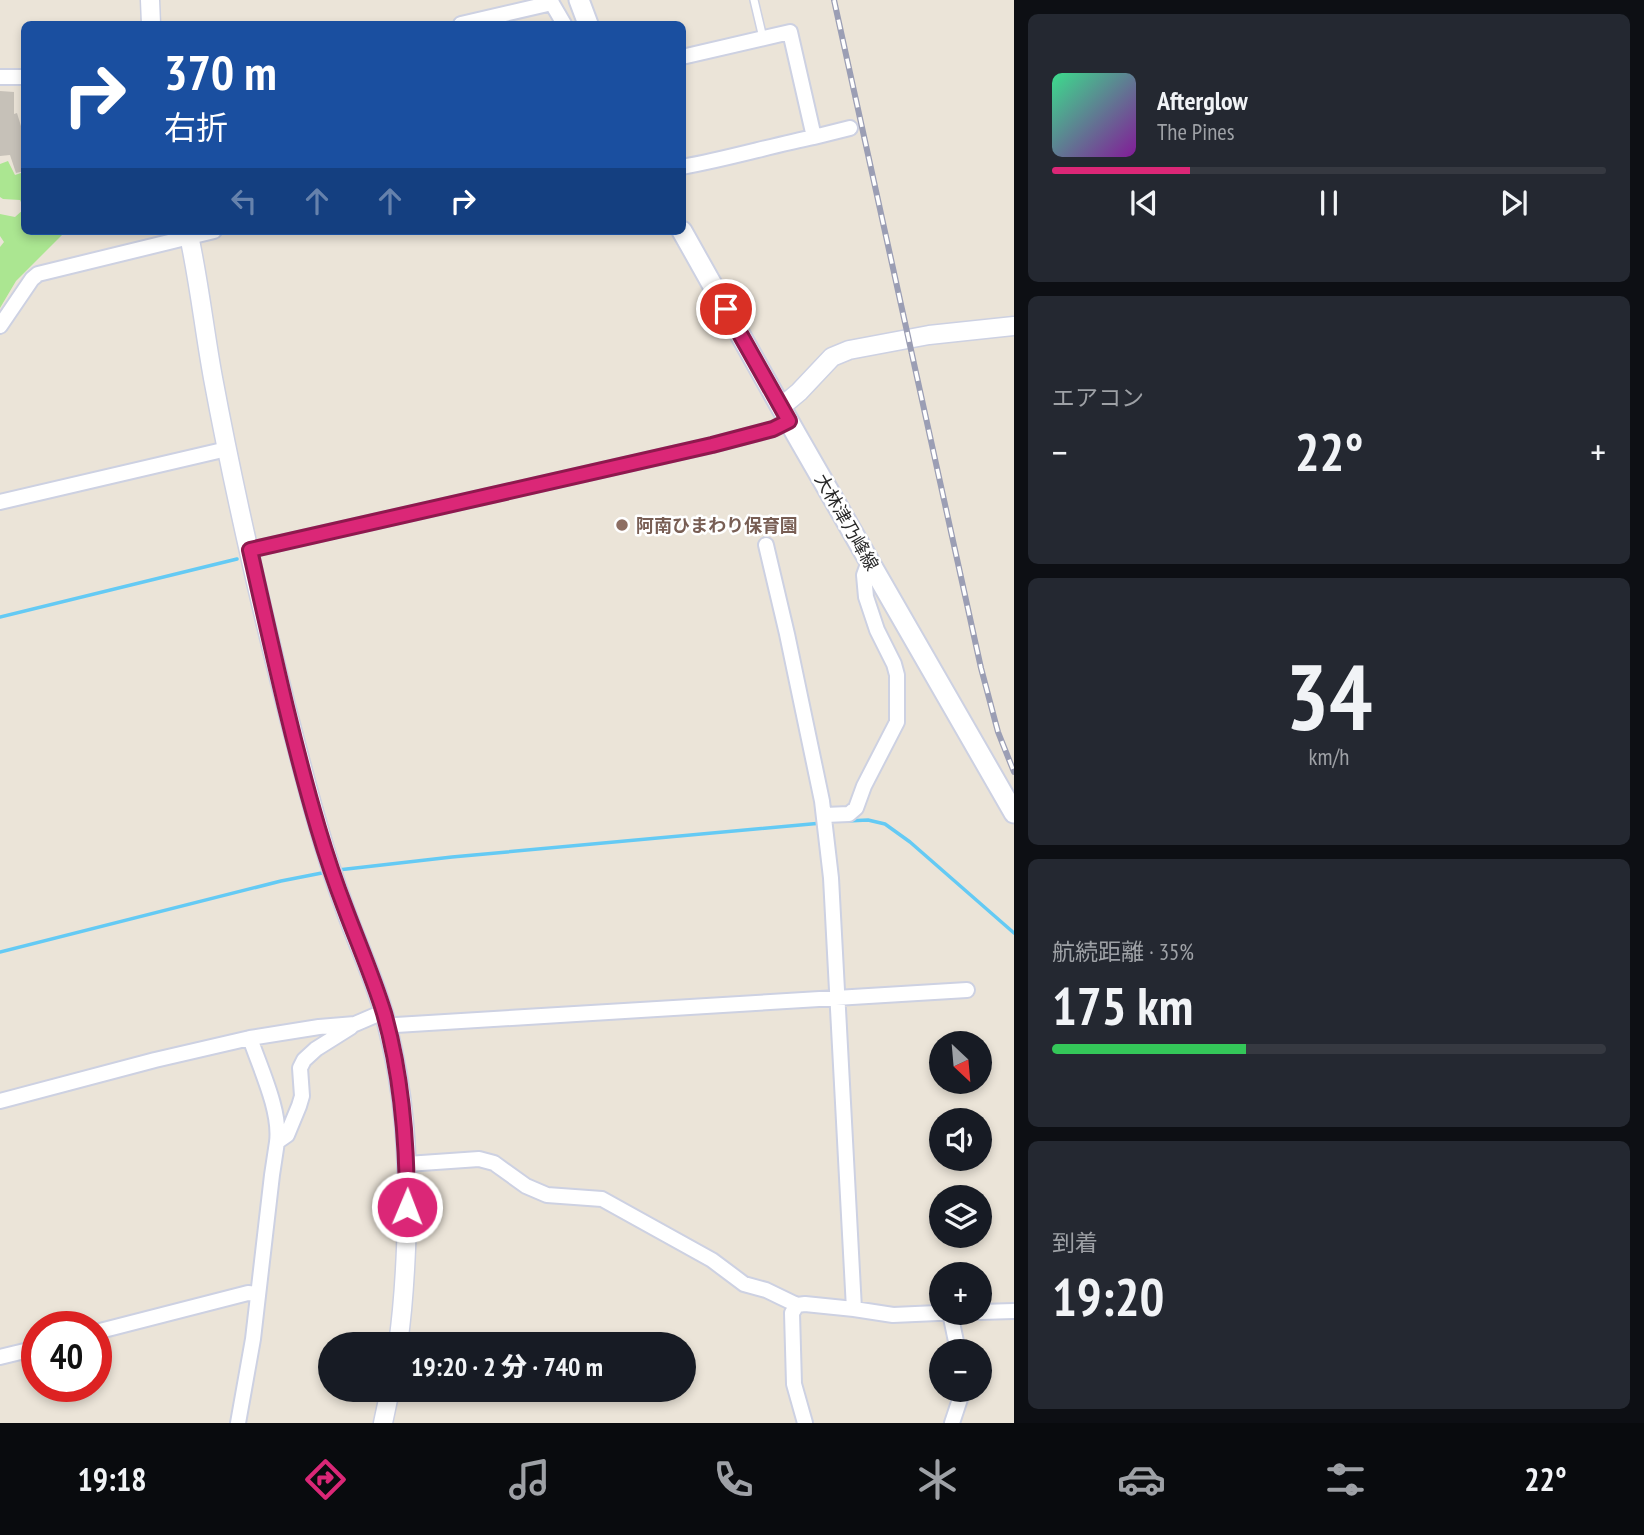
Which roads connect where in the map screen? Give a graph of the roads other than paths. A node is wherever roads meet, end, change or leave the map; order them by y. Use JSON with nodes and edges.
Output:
{"nodes":[{"id":1,"x":150,"y":0,"type":"edge"},
{"id":2,"x":579,"y":0,"type":"edge"},
{"id":3,"x":754,"y":0,"type":"edge"},
{"id":4,"x":551,"y":2,"type":"edge"},
{"id":5,"x":151,"y":21,"type":"edge"},
{"id":6,"x":473,"y":21,"type":"edge"},
{"id":7,"x":562,"y":21,"type":"edge"},
{"id":8,"x":587,"y":21,"type":"edge"},
{"id":9,"x":763,"y":38,"type":"junction"},
{"id":10,"x":686,"y":56,"type":"edge"},
{"id":11,"x":0,"y":77,"type":"edge"},
{"id":12,"x":21,"y":77,"type":"edge"},
{"id":13,"x":850,"y":128,"type":"dead end"},
{"id":14,"x":814,"y":137,"type":"junction"},
{"id":15,"x":686,"y":166,"type":"edge"},
{"id":16,"x":185,"y":235,"type":"edge"},
{"id":17,"x":189,"y":235,"type":"edge"},
{"id":18,"x":684,"y":235,"type":"edge"},
{"id":19,"x":0,"y":326,"type":"edge"},
{"id":20,"x":1014,"y":326,"type":"edge"},
{"id":21,"x":785,"y":414,"type":"junction"},
{"id":22,"x":227,"y":449,"type":"junction"},
{"id":23,"x":0,"y":502,"type":"edge"},
{"id":24,"x":766,"y":545,"type":"dead end"},
{"id":25,"x":250,"y":550,"type":"junction"},
{"id":26,"x":869,"y":561,"type":"junction"},
{"id":27,"x":1014,"y":813,"type":"edge"},
{"id":28,"x":825,"y":820,"type":"junction"},
{"id":29,"x":967,"y":990,"type":"dead end"},
{"id":30,"x":836,"y":999,"type":"junction"},
{"id":31,"x":386,"y":1019,"type":"junction"},
{"id":32,"x":355,"y":1024,"type":"junction"},
{"id":33,"x":250,"y":1038,"type":"junction"},
{"id":34,"x":0,"y":1101,"type":"edge"},
{"id":35,"x":277,"y":1142,"type":"junction"},
{"id":36,"x":407,"y":1164,"type":"junction"},
{"id":37,"x":257,"y":1294,"type":"junction"},
{"id":38,"x":797,"y":1305,"type":"junction"},
{"id":39,"x":855,"y":1309,"type":"junction"},
{"id":40,"x":1014,"y":1311,"type":"edge"},
{"id":41,"x":992,"y":1312,"type":"edge"},
{"id":42,"x":929,"y":1314,"type":"edge"},
{"id":43,"x":112,"y":1328,"type":"edge"},
{"id":44,"x":400,"y":1332,"type":"edge"},
{"id":45,"x":21,"y":1352,"type":"edge"},
{"id":46,"x":0,"y":1357,"type":"edge"},
{"id":47,"x":387,"y":1402,"type":"edge"},
{"id":48,"x":959,"y":1402,"type":"edge"},
{"id":49,"x":239,"y":1423,"type":"edge"},
{"id":50,"x":383,"y":1423,"type":"edge"},
{"id":51,"x":805,"y":1423,"type":"edge"},
{"id":52,"x":952,"y":1423,"type":"edge"}],
"edges":[{"from":1,"to":5,"type":"street"},
{"from":2,"to":8,"type":"main road"},
{"from":3,"to":9,"type":"lane"},
{"from":4,"to":6,"type":"street"},
{"from":4,"to":7,"type":"street"},
{"from":9,"to":10,"type":"street"},
{"from":9,"to":14,"type":"street"},
{"from":11,"to":12,"type":"street"},
{"from":13,"to":14,"type":"street"},
{"from":14,"to":15,"type":"street"},
{"from":16,"to":19,"type":"street"},
{"from":17,"to":22,"type":"street"},
{"from":18,"to":21,"type":"main road","name":"大林津乃峰線"},
{"from":20,"to":21,"type":"street"},
{"from":21,"to":25,"type":"street"},
{"from":21,"to":26,"type":"main road","name":"大林津乃峰線"},
{"from":22,"to":23,"type":"street"},
{"from":22,"to":25,"type":"street"},
{"from":24,"to":28,"type":"street"},
{"from":25,"to":31,"type":"street"},
{"from":26,"to":27,"type":"main road","name":"大林津乃峰線"},
{"from":26,"to":28,"type":"street"},
{"from":28,"to":30,"type":"street"},
{"from":29,"to":30,"type":"street"},
{"from":30,"to":31,"type":"street"},
{"from":30,"to":39,"type":"street"},
{"from":31,"to":32,"type":"street"},
{"from":31,"to":36,"type":"street"},
{"from":32,"to":33,"type":"street"},
{"from":32,"to":35,"type":"street"},
{"from":33,"to":34,"type":"street"},
{"from":33,"to":35,"type":"street"},
{"from":35,"to":37,"type":"street"},
{"from":36,"to":38,"type":"street"},
{"from":36,"to":44,"type":"street"},
{"from":37,"to":43,"type":"street"},
{"from":37,"to":49,"type":"street"},
{"from":38,"to":39,"type":"street"},
{"from":38,"to":51,"type":"street"},
{"from":39,"to":42,"type":"street"},
{"from":40,"to":41,"type":"street"},
{"from":45,"to":46,"type":"street"},
{"from":47,"to":50,"type":"street"},
{"from":48,"to":52,"type":"street"}]}
